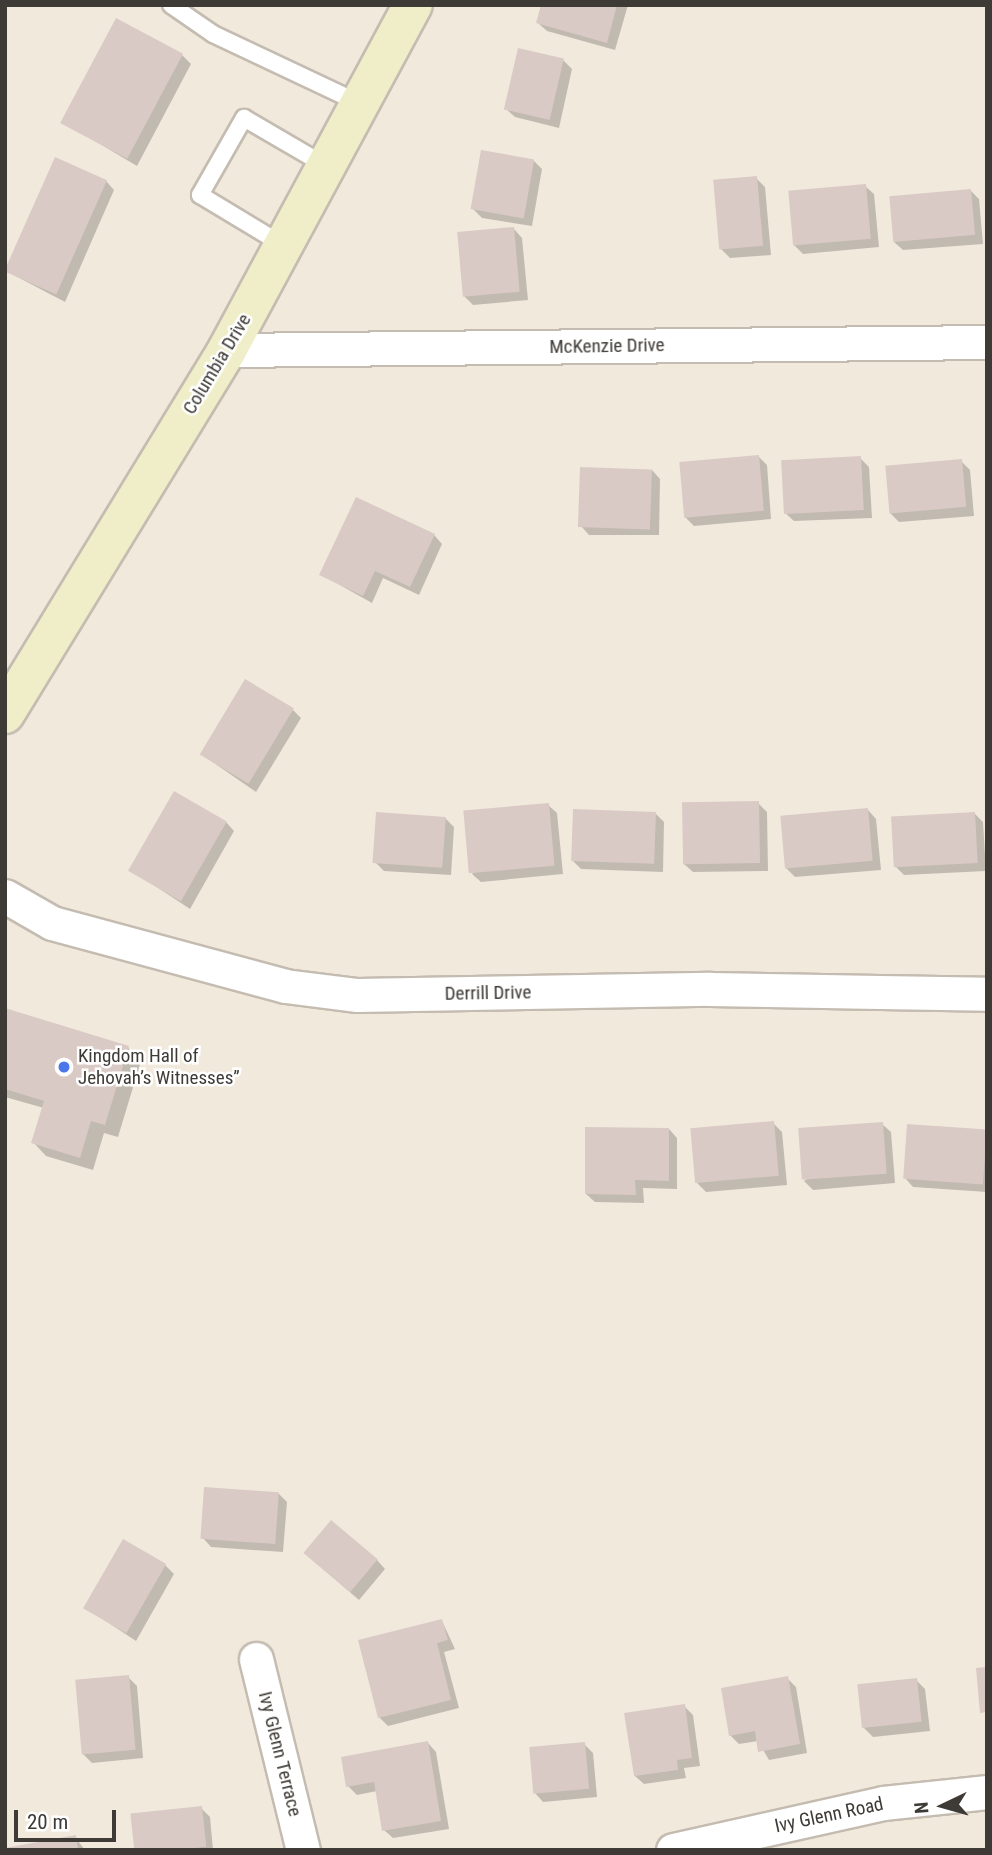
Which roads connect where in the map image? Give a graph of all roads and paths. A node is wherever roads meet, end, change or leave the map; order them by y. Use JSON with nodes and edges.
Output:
{"nodes":[{"id":1,"x":171,"y":5,"type":"edge"},
{"id":2,"x":413,"y":5,"type":"edge"},
{"id":3,"x":363,"y":104,"type":"junction"},
{"id":4,"x":328,"y":167,"type":"junction"},
{"id":5,"x":285,"y":246,"type":"junction"},
{"id":6,"x":987,"y":342,"type":"edge"},
{"id":7,"x":227,"y":350,"type":"junction"},
{"id":8,"x":5,"y":714,"type":"edge"},
{"id":9,"x":5,"y":896,"type":"edge"},
{"id":10,"x":987,"y":993,"type":"edge"},
{"id":11,"x":256,"y":1659,"type":"dead end"},
{"id":12,"x":987,"y":1792,"type":"edge"},
{"id":13,"x":303,"y":1850,"type":"edge"},
{"id":14,"x":673,"y":1850,"type":"edge"}],
"edges":[{"from":1,"to":3,"type":"lane"},
{"from":2,"to":3,"type":"main road","name":"Columbia Drive"},
{"from":3,"to":4,"type":"main road","name":"Columbia Drive"},
{"from":4,"to":5,"type":"main road","name":"Columbia Drive"},
{"from":4,"to":5,"type":"lane"},
{"from":5,"to":7,"type":"main road","name":"Columbia Drive"},
{"from":6,"to":7,"type":"street","name":"McKenzie Drive"},
{"from":7,"to":8,"type":"main road","name":"Columbia Drive"},
{"from":9,"to":10,"type":"street","name":"Derrill Drive"},
{"from":11,"to":13,"type":"street","name":"Ivy Glenn Terrace"},
{"from":12,"to":14,"type":"street","name":"Ivy Glenn Road"}]}
